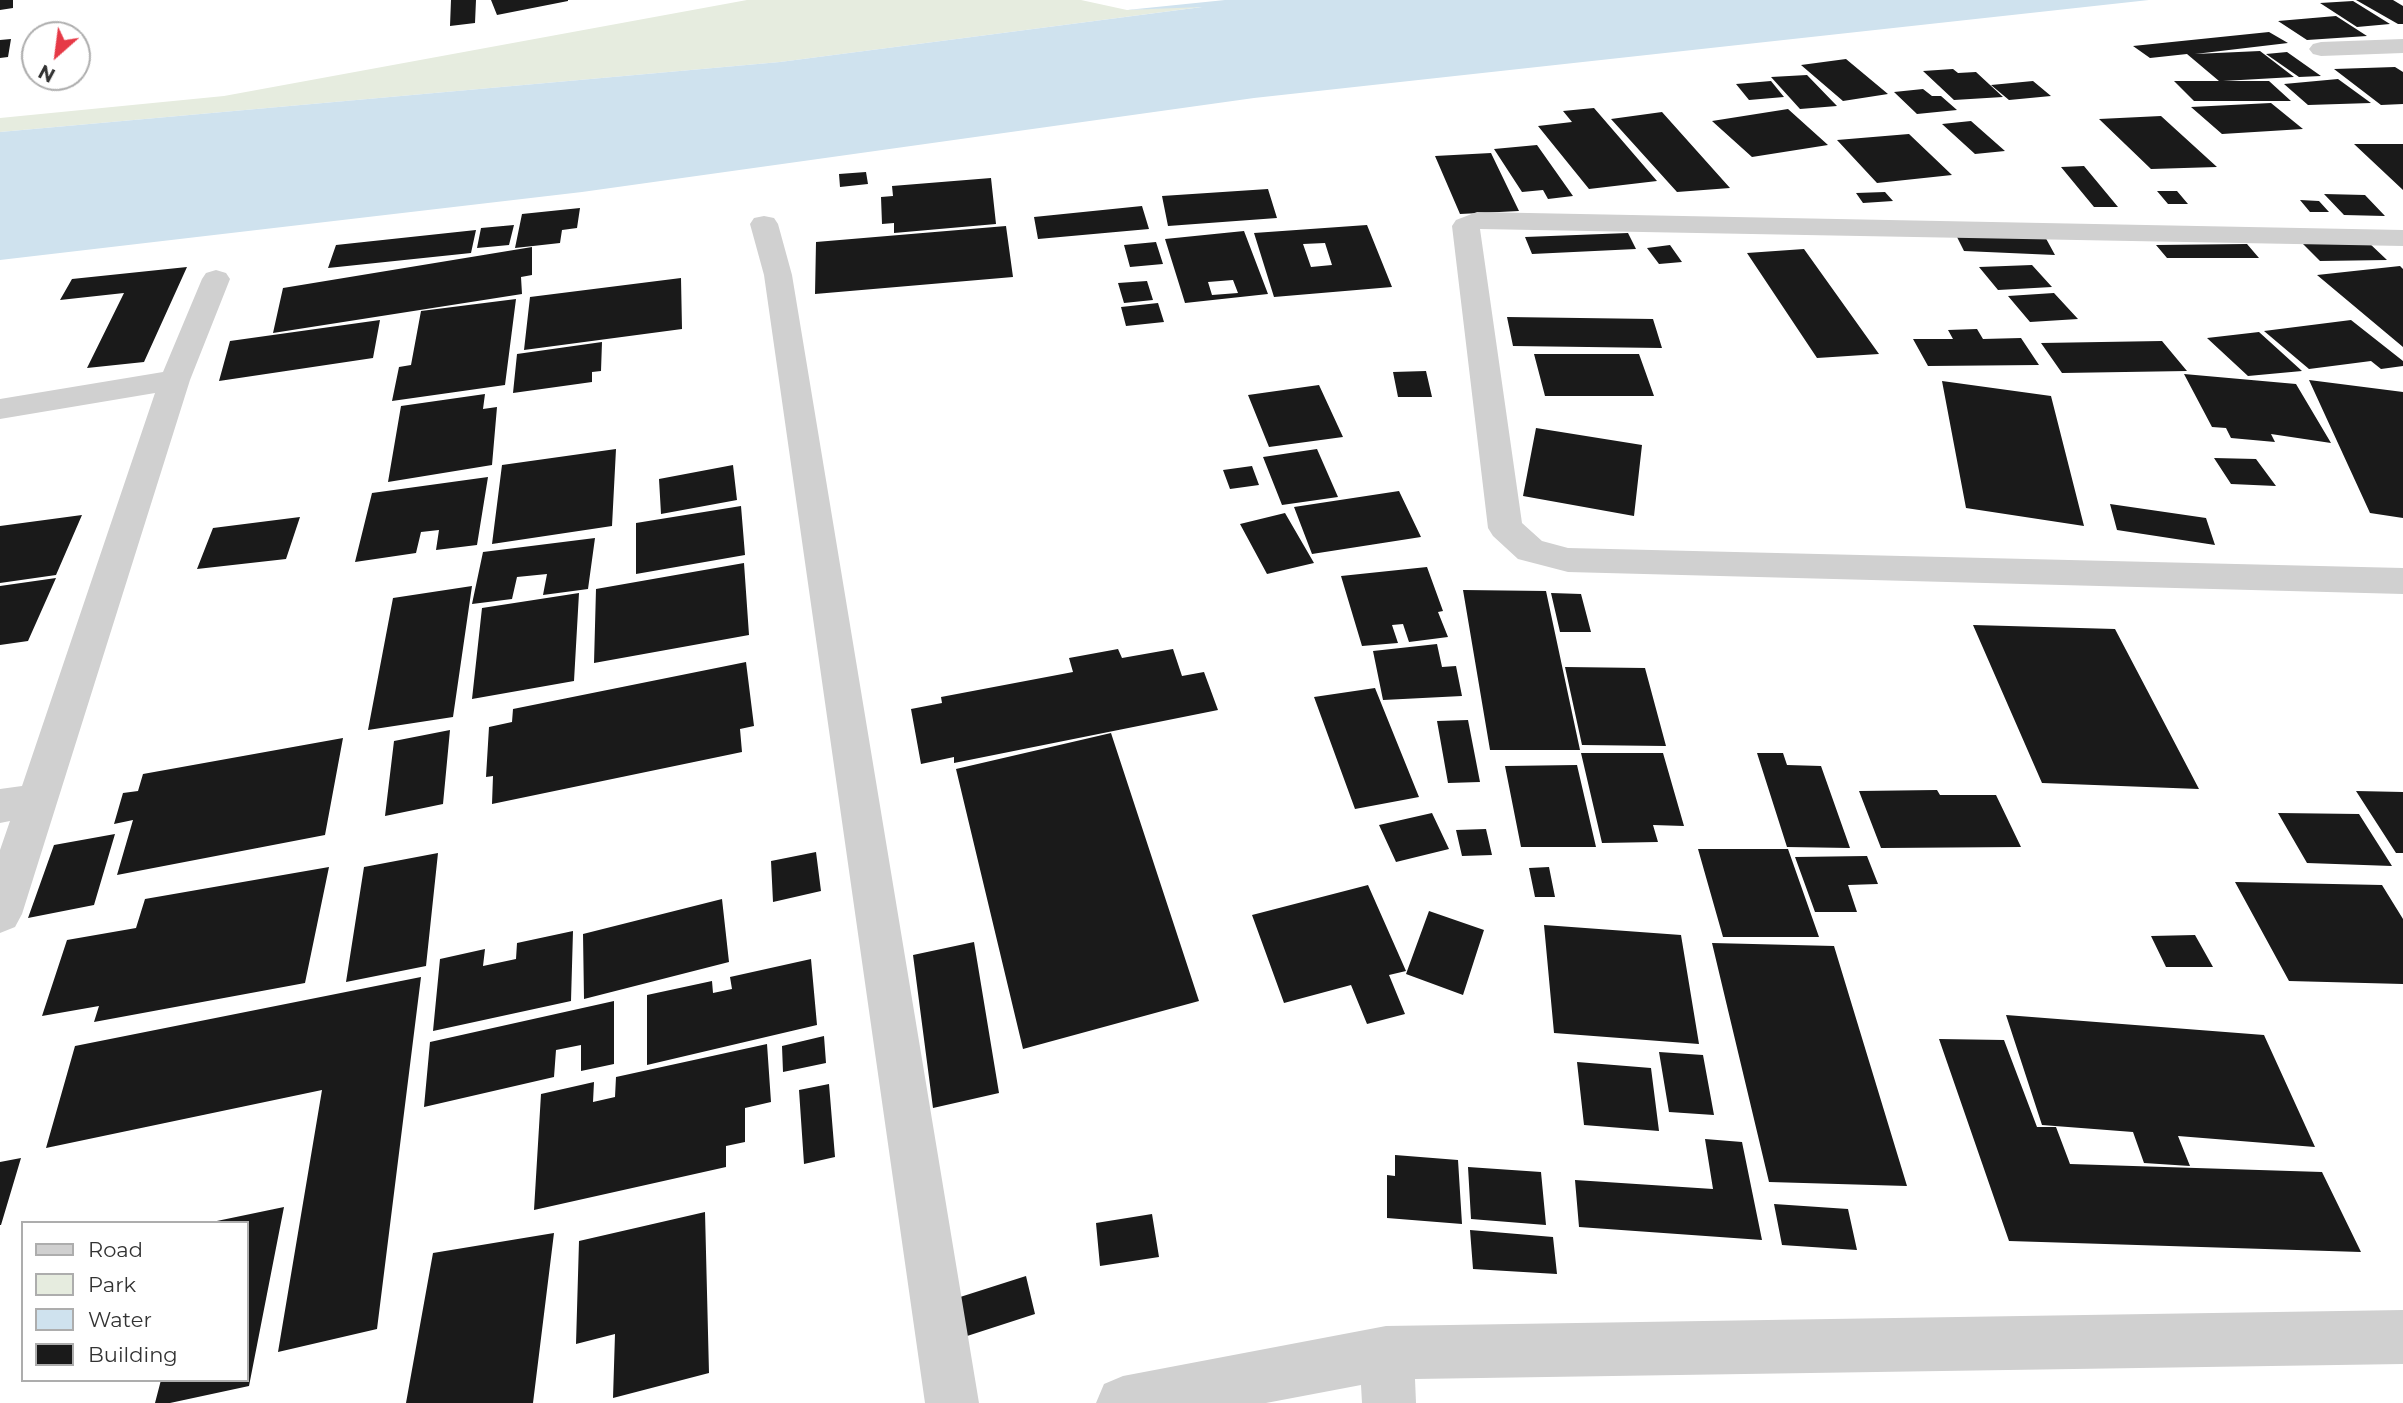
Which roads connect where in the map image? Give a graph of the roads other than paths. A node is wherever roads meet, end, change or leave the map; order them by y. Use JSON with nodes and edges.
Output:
{"nodes":[{"id":1,"x":2403,"y":46,"type":"edge"},
{"id":2,"x":2321,"y":49,"type":"dead end"},
{"id":3,"x":764,"y":224,"type":"dead end"},
{"id":4,"x":2403,"y":238,"type":"edge"},
{"id":5,"x":216,"y":279,"type":"dead end"},
{"id":6,"x":175,"y":380,"type":"junction"},
{"id":7,"x":0,"y":410,"type":"edge"},
{"id":8,"x":2403,"y":581,"type":"edge"},
{"id":9,"x":19,"y":803,"type":"edge"},
{"id":10,"x":0,"y":914,"type":"edge"},
{"id":11,"x":2403,"y":1337,"type":"edge"},
{"id":12,"x":1387,"y":1378,"type":"edge"},
{"id":13,"x":952,"y":1403,"type":"edge"},
{"id":14,"x":1123,"y":1403,"type":"edge"}],
"edges":[{"from":1,"to":2,"type":"street"},
{"from":3,"to":13,"type":"street"},
{"from":4,"to":8,"type":"street"},
{"from":5,"to":6,"type":"street"},
{"from":6,"to":7,"type":"street"},
{"from":6,"to":9,"type":"street"},
{"from":9,"to":10,"type":"street"},
{"from":11,"to":12,"type":"street"},
{"from":12,"to":14,"type":"street"}]}
